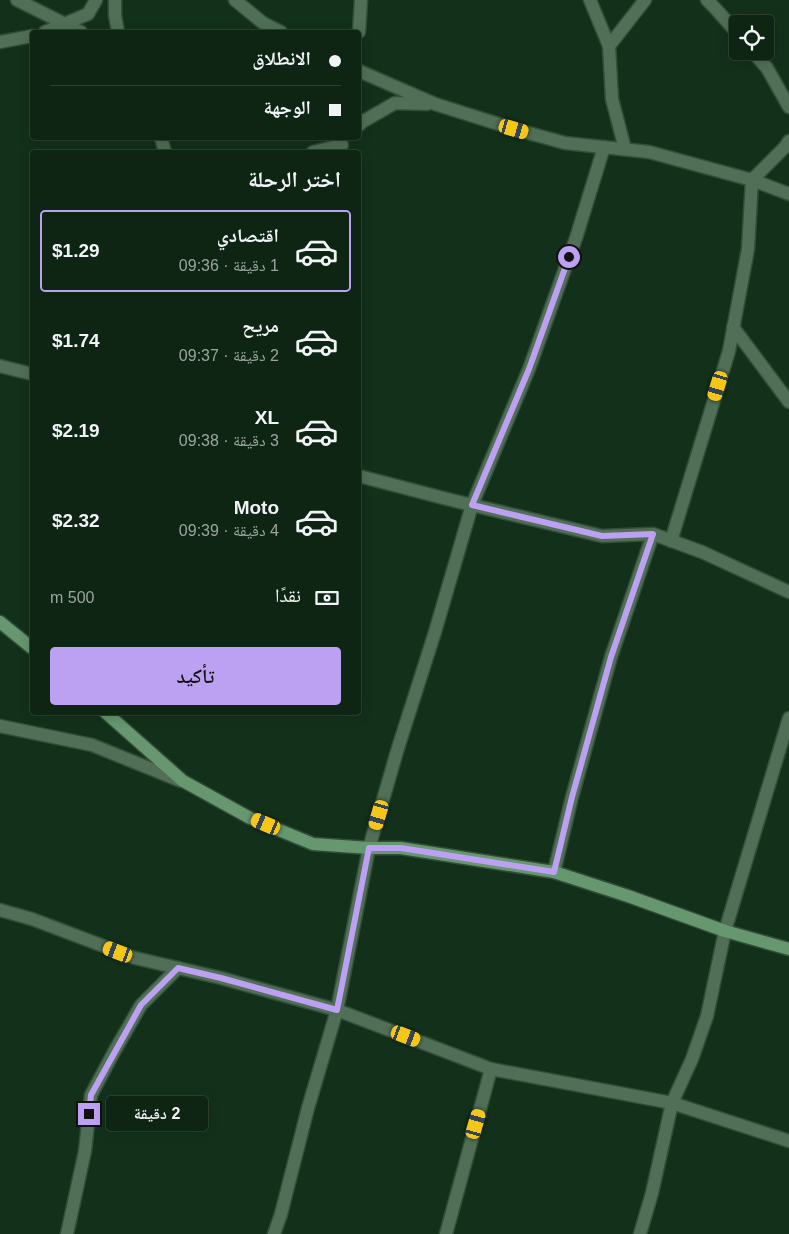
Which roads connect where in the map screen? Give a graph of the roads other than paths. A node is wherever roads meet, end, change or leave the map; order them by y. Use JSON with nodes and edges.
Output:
{"nodes":[{"id":1,"x":18,"y":0,"type":"edge"},
{"id":2,"x":96,"y":0,"type":"edge"},
{"id":3,"x":115,"y":0,"type":"edge"},
{"id":4,"x":235,"y":0,"type":"edge"},
{"id":5,"x":361,"y":0,"type":"edge"},
{"id":6,"x":590,"y":0,"type":"edge"},
{"id":7,"x":645,"y":0,"type":"edge"},
{"id":8,"x":707,"y":0,"type":"edge"},
{"id":9,"x":64,"y":24,"type":"junction"},
{"id":10,"x":729,"y":24,"type":"edge"},
{"id":11,"x":50,"y":30,"type":"edge"},
{"id":12,"x":77,"y":30,"type":"edge"},
{"id":13,"x":118,"y":30,"type":"edge"},
{"id":14,"x":277,"y":30,"type":"edge"},
{"id":15,"x":359,"y":30,"type":"edge"},
{"id":16,"x":30,"y":36,"type":"edge"},
{"id":17,"x":0,"y":42,"type":"edge"},
{"id":18,"x":610,"y":46,"type":"junction"},
{"id":19,"x":760,"y":60,"type":"edge"},
{"id":20,"x":361,"y":73,"type":"edge"},
{"id":21,"x":435,"y":104,"type":"junction"},
{"id":22,"x":789,"y":107,"type":"edge"},
{"id":23,"x":361,"y":123,"type":"edge"},
{"id":24,"x":789,"y":140,"type":"edge"},
{"id":25,"x":343,"y":145,"type":"edge"},
{"id":26,"x":604,"y":147,"type":"junction"},
{"id":27,"x":322,"y":150,"type":"edge"},
{"id":28,"x":625,"y":150,"type":"junction"},
{"id":29,"x":752,"y":180,"type":"junction"},
{"id":30,"x":789,"y":194,"type":"edge"},
{"id":31,"x":733,"y":327,"type":"junction"},
{"id":32,"x":0,"y":366,"type":"edge"},
{"id":33,"x":30,"y":374,"type":"edge"},
{"id":34,"x":789,"y":402,"type":"edge"},
{"id":35,"x":361,"y":477,"type":"edge"},
{"id":36,"x":472,"y":505,"type":"junction"},
{"id":37,"x":653,"y":534,"type":"junction"},
{"id":38,"x":671,"y":541,"type":"junction"},
{"id":39,"x":789,"y":592,"type":"edge"},
{"id":40,"x":0,"y":622,"type":"edge"},
{"id":41,"x":30,"y":646,"type":"edge"},
{"id":42,"x":108,"y":715,"type":"edge"},
{"id":43,"x":789,"y":718,"type":"edge"},
{"id":44,"x":0,"y":726,"type":"edge"},
{"id":45,"x":183,"y":781,"type":"junction"},
{"id":46,"x":369,"y":848,"type":"junction"},
{"id":47,"x":554,"y":872,"type":"junction"},
{"id":48,"x":0,"y":910,"type":"edge"},
{"id":49,"x":725,"y":932,"type":"junction"},
{"id":50,"x":789,"y":949,"type":"edge"},
{"id":51,"x":178,"y":968,"type":"junction"},
{"id":52,"x":337,"y":1010,"type":"junction"},
{"id":53,"x":491,"y":1069,"type":"junction"},
{"id":54,"x":672,"y":1103,"type":"junction"},
{"id":55,"x":789,"y":1141,"type":"edge"},
{"id":56,"x":67,"y":1234,"type":"edge"},
{"id":57,"x":274,"y":1234,"type":"edge"},
{"id":58,"x":446,"y":1234,"type":"edge"},
{"id":59,"x":640,"y":1234,"type":"edge"}],
"edges":[{"from":1,"to":9,"type":"street"},
{"from":2,"to":9,"type":"street"},
{"from":3,"to":13,"type":"street"},
{"from":4,"to":14,"type":"street"},
{"from":5,"to":15,"type":"street"},
{"from":6,"to":18,"type":"street"},
{"from":7,"to":18,"type":"street"},
{"from":8,"to":10,"type":"street"},
{"from":9,"to":11,"type":"street"},
{"from":9,"to":12,"type":"street"},
{"from":16,"to":17,"type":"street"},
{"from":18,"to":28,"type":"street"},
{"from":19,"to":22,"type":"street"},
{"from":20,"to":21,"type":"street"},
{"from":21,"to":23,"type":"street"},
{"from":21,"to":26,"type":"street"},
{"from":24,"to":29,"type":"street"},
{"from":25,"to":27,"type":"street"},
{"from":26,"to":28,"type":"street"},
{"from":26,"to":36,"type":"street"},
{"from":28,"to":29,"type":"street"},
{"from":29,"to":30,"type":"street"},
{"from":29,"to":31,"type":"street"},
{"from":31,"to":34,"type":"street"},
{"from":31,"to":38,"type":"street"},
{"from":32,"to":33,"type":"street"},
{"from":35,"to":36,"type":"street"},
{"from":36,"to":37,"type":"street"},
{"from":36,"to":46,"type":"street"},
{"from":37,"to":38,"type":"street"},
{"from":37,"to":47,"type":"street"},
{"from":38,"to":39,"type":"street"},
{"from":40,"to":41,"type":"street"},
{"from":42,"to":45,"type":"street"},
{"from":43,"to":49,"type":"street"},
{"from":44,"to":45,"type":"street"},
{"from":45,"to":46,"type":"street"},
{"from":46,"to":47,"type":"street"},
{"from":46,"to":52,"type":"street"},
{"from":47,"to":49,"type":"street"},
{"from":48,"to":51,"type":"street"},
{"from":49,"to":50,"type":"street"},
{"from":49,"to":54,"type":"street"},
{"from":51,"to":52,"type":"street"},
{"from":51,"to":56,"type":"street"},
{"from":52,"to":53,"type":"street"},
{"from":52,"to":57,"type":"street"},
{"from":53,"to":54,"type":"street"},
{"from":53,"to":58,"type":"street"},
{"from":54,"to":55,"type":"street"},
{"from":54,"to":59,"type":"street"}]}
